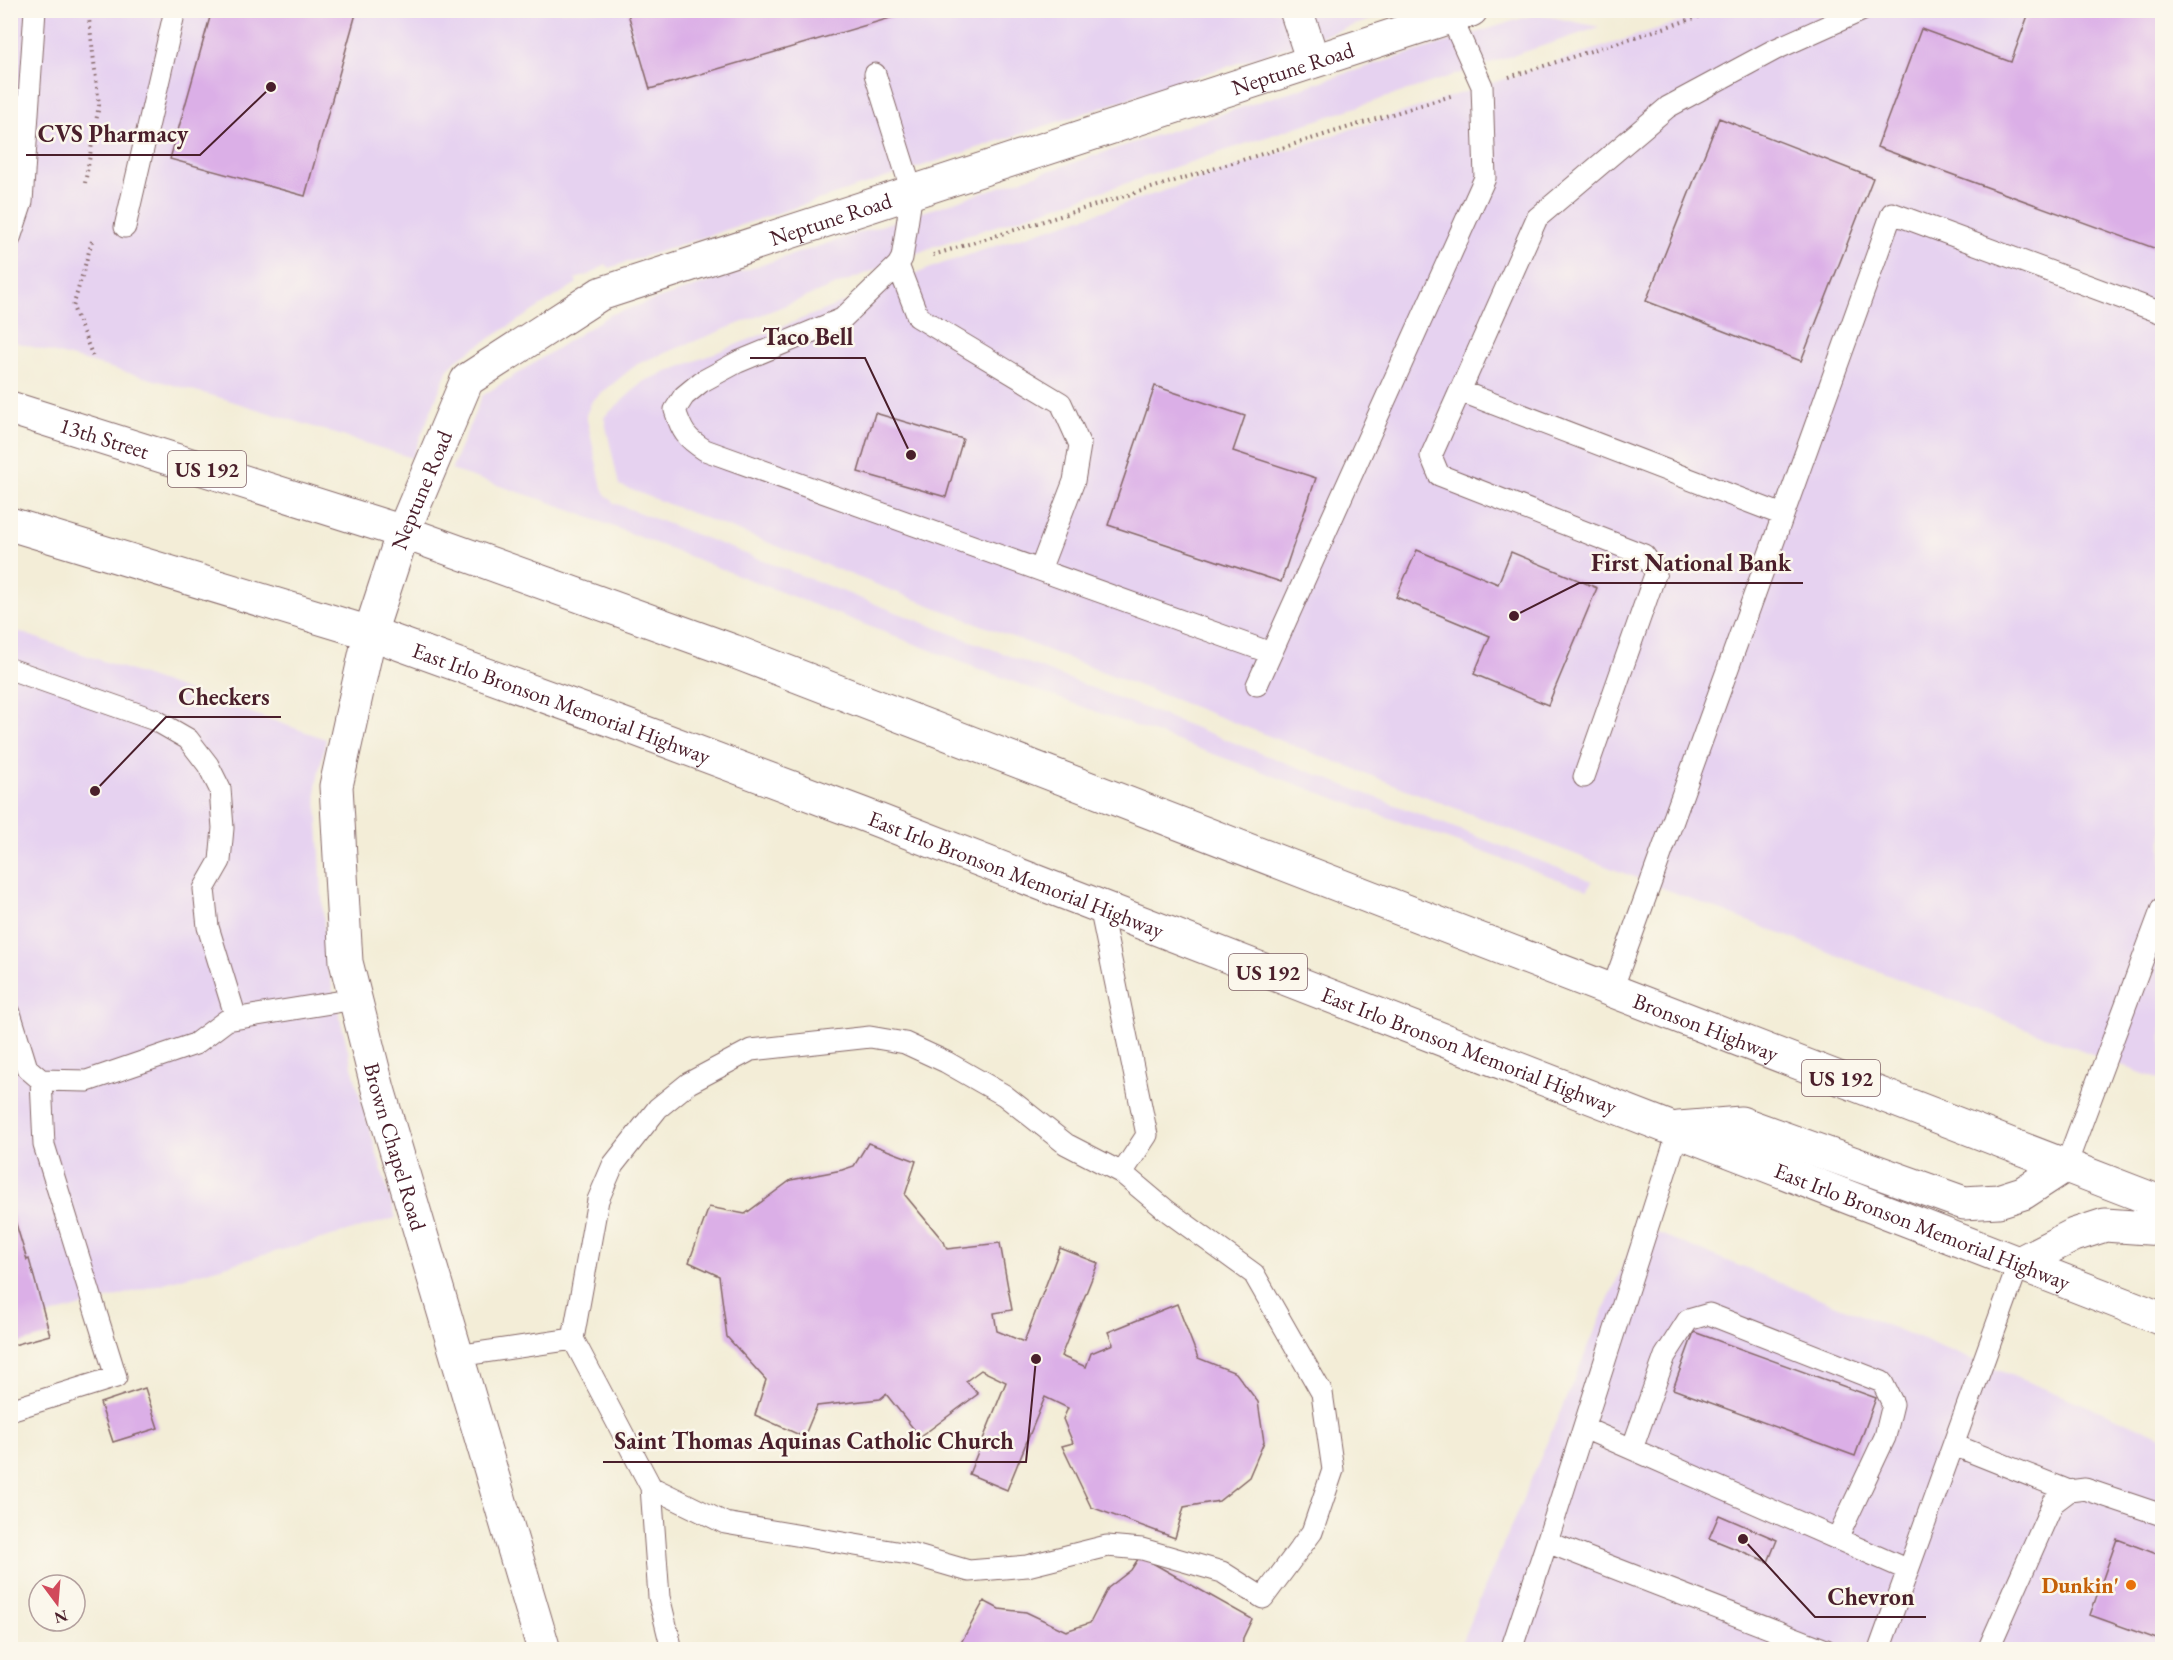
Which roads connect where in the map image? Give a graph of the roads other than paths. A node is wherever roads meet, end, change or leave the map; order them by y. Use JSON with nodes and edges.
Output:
{"nodes":[{"id":1,"x":35,"y":10,"type":"edge"},
{"id":2,"x":175,"y":10,"type":"edge"},
{"id":3,"x":1296,"y":10,"type":"edge"},
{"id":4,"x":1863,"y":10,"type":"edge"},
{"id":5,"x":1461,"y":14,"type":"edge"},
{"id":6,"x":1313,"y":61,"type":"junction"},
{"id":7,"x":875,"y":74,"type":"dead end"},
{"id":8,"x":912,"y":192,"type":"junction"},
{"id":9,"x":125,"y":227,"type":"dead end"},
{"id":10,"x":10,"y":238,"type":"edge"},
{"id":11,"x":898,"y":265,"type":"junction"},
{"id":12,"x":2163,"y":313,"type":"edge"},
{"id":13,"x":1460,"y":391,"type":"junction"},
{"id":14,"x":10,"y":408,"type":"edge"},
{"id":15,"x":1783,"y":515,"type":"junction"},
{"id":16,"x":10,"y":524,"type":"edge"},
{"id":17,"x":403,"y":532,"type":"junction"},
{"id":18,"x":1040,"y":570,"type":"junction"},
{"id":19,"x":370,"y":633,"type":"junction"},
{"id":20,"x":1271,"y":653,"type":"junction"},
{"id":21,"x":10,"y":669,"type":"edge"},
{"id":22,"x":1257,"y":685,"type":"dead end"},
{"id":23,"x":1584,"y":777,"type":"dead end"},
{"id":24,"x":1100,"y":907,"type":"junction"},
{"id":25,"x":2163,"y":908,"type":"edge"},
{"id":26,"x":1612,"y":990,"type":"junction"},
{"id":27,"x":355,"y":999,"type":"junction"},
{"id":28,"x":10,"y":1013,"type":"edge"},
{"id":29,"x":236,"y":1018,"type":"junction"},
{"id":30,"x":41,"y":1080,"type":"junction"},
{"id":31,"x":1673,"y":1130,"type":"junction"},
{"id":32,"x":2066,"y":1165,"type":"junction"},
{"id":33,"x":1122,"y":1173,"type":"junction"},
{"id":34,"x":2163,"y":1203,"type":"edge"},
{"id":35,"x":2163,"y":1229,"type":"edge"},
{"id":36,"x":2019,"y":1263,"type":"junction"},
{"id":37,"x":2163,"y":1319,"type":"edge"},
{"id":38,"x":573,"y":1339,"type":"junction"},
{"id":39,"x":457,"y":1356,"type":"junction"},
{"id":40,"x":10,"y":1410,"type":"edge"},
{"id":41,"x":1584,"y":1428,"type":"junction"},
{"id":42,"x":1954,"y":1444,"type":"junction"},
{"id":43,"x":1632,"y":1449,"type":"junction"},
{"id":44,"x":651,"y":1487,"type":"junction"},
{"id":45,"x":2069,"y":1491,"type":"junction"},
{"id":46,"x":2163,"y":1515,"type":"edge"},
{"id":47,"x":1837,"y":1539,"type":"junction"},
{"id":48,"x":1547,"y":1542,"type":"junction"},
{"id":49,"x":1908,"y":1570,"type":"junction"},
{"id":50,"x":544,"y":1650,"type":"edge"},
{"id":51,"x":672,"y":1650,"type":"edge"},
{"id":52,"x":1511,"y":1650,"type":"edge"},
{"id":53,"x":1826,"y":1650,"type":"edge"},
{"id":54,"x":1879,"y":1650,"type":"edge"},
{"id":55,"x":1988,"y":1650,"type":"edge"}],
"edges":[{"from":1,"to":10,"type":"lane"},
{"from":2,"to":9,"type":"lane"},
{"from":3,"to":6,"type":"main road"},
{"from":4,"to":13,"type":"lane"},
{"from":5,"to":6,"type":"main road","name":"Neptune Road"},
{"from":5,"to":20,"type":"lane"},
{"from":6,"to":8,"type":"main road","name":"Neptune Road"},
{"from":7,"to":8,"type":"lane"},
{"from":8,"to":11,"type":"lane"},
{"from":8,"to":17,"type":"main road","name":"Neptune Road"},
{"from":11,"to":18,"type":"lane"},
{"from":11,"to":18,"type":"lane"},
{"from":12,"to":15,"type":"lane"},
{"from":13,"to":15,"type":"lane"},
{"from":13,"to":23,"type":"lane"},
{"from":14,"to":17,"type":"main road","name":"13th Street","number":"US 192"},
{"from":15,"to":26,"type":"lane"},
{"from":16,"to":19,"type":"main road","number":"US 192"},
{"from":17,"to":19,"type":"main road","name":"Neptune Road"},
{"from":17,"to":26,"type":"main road","name":"Bronson Highway","number":"US 192"},
{"from":18,"to":20,"type":"lane"},
{"from":19,"to":24,"type":"main road","name":"East Irlo Bronson Memorial Highway","number":"US 192"},
{"from":19,"to":27,"type":"main road","name":"Brown Chapel Road"},
{"from":20,"to":22,"type":"lane"},
{"from":21,"to":29,"type":"lane"},
{"from":24,"to":31,"type":"main road","name":"East Irlo Bronson Memorial Highway","number":"US 192"},
{"from":24,"to":33,"type":"lane"},
{"from":25,"to":32,"type":"lane"},
{"from":26,"to":32,"type":"main road","name":"Bronson Highway","number":"US 192"},
{"from":27,"to":29,"type":"lane"},
{"from":27,"to":39,"type":"main road","name":"Brown Chapel Road"},
{"from":28,"to":30,"type":"lane"},
{"from":29,"to":30,"type":"lane"},
{"from":30,"to":40,"type":"lane"},
{"from":31,"to":32,"type":"main road"},
{"from":31,"to":36,"type":"main road","name":"East Irlo Bronson Memorial Highway","number":"US 192"},
{"from":31,"to":41,"type":"lane"},
{"from":32,"to":34,"type":"main road","name":"Bronson Highway","number":"US 192"},
{"from":33,"to":38,"type":"lane"},
{"from":33,"to":44,"type":"lane"},
{"from":35,"to":36,"type":"main road"},
{"from":36,"to":37,"type":"main road","name":"East Irlo Bronson Memorial Highway","number":"US 192"},
{"from":36,"to":42,"type":"lane"},
{"from":38,"to":39,"type":"lane"},
{"from":38,"to":44,"type":"lane"},
{"from":39,"to":50,"type":"main road","name":"Brown Chapel Road"},
{"from":41,"to":43,"type":"lane"},
{"from":41,"to":48,"type":"lane"},
{"from":42,"to":45,"type":"lane"},
{"from":42,"to":49,"type":"lane"},
{"from":43,"to":47,"type":"lane"},
{"from":43,"to":47,"type":"lane"},
{"from":44,"to":51,"type":"lane"},
{"from":45,"to":46,"type":"lane"},
{"from":45,"to":55,"type":"lane"},
{"from":47,"to":49,"type":"lane"},
{"from":48,"to":52,"type":"lane"},
{"from":48,"to":53,"type":"lane"},
{"from":49,"to":54,"type":"lane"}]}
